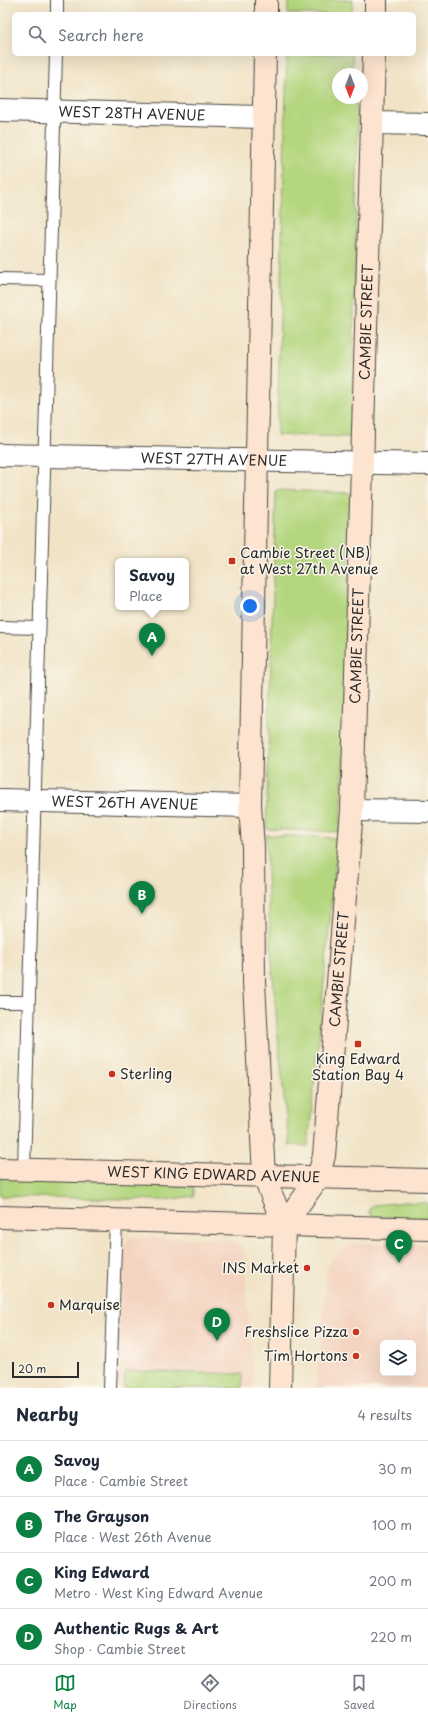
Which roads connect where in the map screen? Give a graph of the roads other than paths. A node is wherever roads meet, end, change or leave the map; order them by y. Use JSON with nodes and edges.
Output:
{"nodes":[{"id":1,"x":57,"y":0,"type":"edge"},
{"id":2,"x":266,"y":0,"type":"edge"},
{"id":3,"x":376,"y":0,"type":"edge"},
{"id":4,"x":57,"y":12,"type":"edge"},
{"id":5,"x":266,"y":12,"type":"edge"},
{"id":6,"x":376,"y":12,"type":"edge"},
{"id":7,"x":56,"y":56,"type":"edge"},
{"id":8,"x":265,"y":56,"type":"edge"},
{"id":9,"x":374,"y":56,"type":"edge"},
{"id":10,"x":0,"y":110,"type":"edge"},
{"id":11,"x":54,"y":111,"type":"junction"},
{"id":12,"x":263,"y":117,"type":"junction"},
{"id":13,"x":372,"y":123,"type":"junction"},
{"id":14,"x":428,"y":124,"type":"edge"},
{"id":15,"x":0,"y":279,"type":"edge"},
{"id":16,"x":49,"y":280,"type":"junction"},
{"id":17,"x":0,"y":455,"type":"edge"},
{"id":18,"x":43,"y":456,"type":"junction"},
{"id":19,"x":256,"y":461,"type":"junction"},
{"id":20,"x":364,"y":464,"type":"junction"},
{"id":21,"x":428,"y":464,"type":"edge"},
{"id":22,"x":0,"y":627,"type":"edge"},
{"id":23,"x":38,"y":628,"type":"junction"},
{"id":24,"x":0,"y":800,"type":"edge"},
{"id":25,"x":34,"y":801,"type":"junction"},
{"id":26,"x":250,"y":806,"type":"junction"},
{"id":27,"x":352,"y":810,"type":"junction"},
{"id":28,"x":428,"y":811,"type":"edge"},
{"id":29,"x":0,"y":1002,"type":"edge"},
{"id":30,"x":28,"y":1002,"type":"junction"},
{"id":31,"x":0,"y":1169,"type":"edge"},
{"id":32,"x":24,"y":1169,"type":"junction"},
{"id":33,"x":264,"y":1177,"type":"junction"},
{"id":34,"x":318,"y":1178,"type":"junction"},
{"id":35,"x":428,"y":1180,"type":"edge"},
{"id":36,"x":0,"y":1217,"type":"edge"},
{"id":37,"x":116,"y":1220,"type":"junction"},
{"id":38,"x":284,"y":1225,"type":"junction"},
{"id":39,"x":428,"y":1228,"type":"edge"},
{"id":40,"x":110,"y":1388,"type":"edge"},
{"id":41,"x":280,"y":1388,"type":"edge"}],
"edges":[{"from":1,"to":4,"type":"lane"},
{"from":2,"to":5,"type":"main road"},
{"from":3,"to":6,"type":"main road"},
{"from":7,"to":11,"type":"lane"},
{"from":8,"to":12,"type":"main road"},
{"from":9,"to":13,"type":"main road","name":"CAMBIE STREET"},
{"from":10,"to":11,"type":"street","name":"WEST 28TH AVENUE"},
{"from":11,"to":12,"type":"street","name":"WEST 28TH AVENUE"},
{"from":11,"to":16,"type":"lane"},
{"from":12,"to":19,"type":"main road"},
{"from":13,"to":14,"type":"street"},
{"from":13,"to":20,"type":"main road","name":"CAMBIE STREET"},
{"from":15,"to":16,"type":"lane"},
{"from":16,"to":18,"type":"lane"},
{"from":17,"to":18,"type":"street","name":"WEST 27TH AVENUE"},
{"from":18,"to":19,"type":"street","name":"WEST 27TH AVENUE"},
{"from":18,"to":23,"type":"lane"},
{"from":19,"to":20,"type":"street","name":"WEST 27TH AVENUE"},
{"from":19,"to":26,"type":"main road"},
{"from":20,"to":21,"type":"street","name":"WEST 27TH AVENUE"},
{"from":20,"to":27,"type":"main road","name":"CAMBIE STREET"},
{"from":22,"to":23,"type":"lane"},
{"from":23,"to":25,"type":"lane"},
{"from":24,"to":25,"type":"street","name":"WEST 26TH AVENUE"},
{"from":25,"to":26,"type":"street","name":"WEST 26TH AVENUE"},
{"from":25,"to":30,"type":"lane"},
{"from":26,"to":33,"type":"main road"},
{"from":27,"to":28,"type":"street"},
{"from":27,"to":34,"type":"main road","name":"CAMBIE STREET"},
{"from":29,"to":30,"type":"lane"},
{"from":30,"to":32,"type":"lane"},
{"from":31,"to":32,"type":"main road","name":"WEST KING EDWARD AVENUE"},
{"from":32,"to":33,"type":"main road","name":"WEST KING EDWARD AVENUE"},
{"from":33,"to":34,"type":"main road","name":"WEST KING EDWARD AVENUE"},
{"from":33,"to":38,"type":"main road"},
{"from":34,"to":35,"type":"main road","name":"WEST KING EDWARD AVENUE"},
{"from":34,"to":38,"type":"main road","name":"CAMBIE STREET"},
{"from":36,"to":37,"type":"main road"},
{"from":37,"to":38,"type":"main road"},
{"from":37,"to":40,"type":"lane"},
{"from":38,"to":39,"type":"main road"},
{"from":38,"to":41,"type":"main road"}]}
